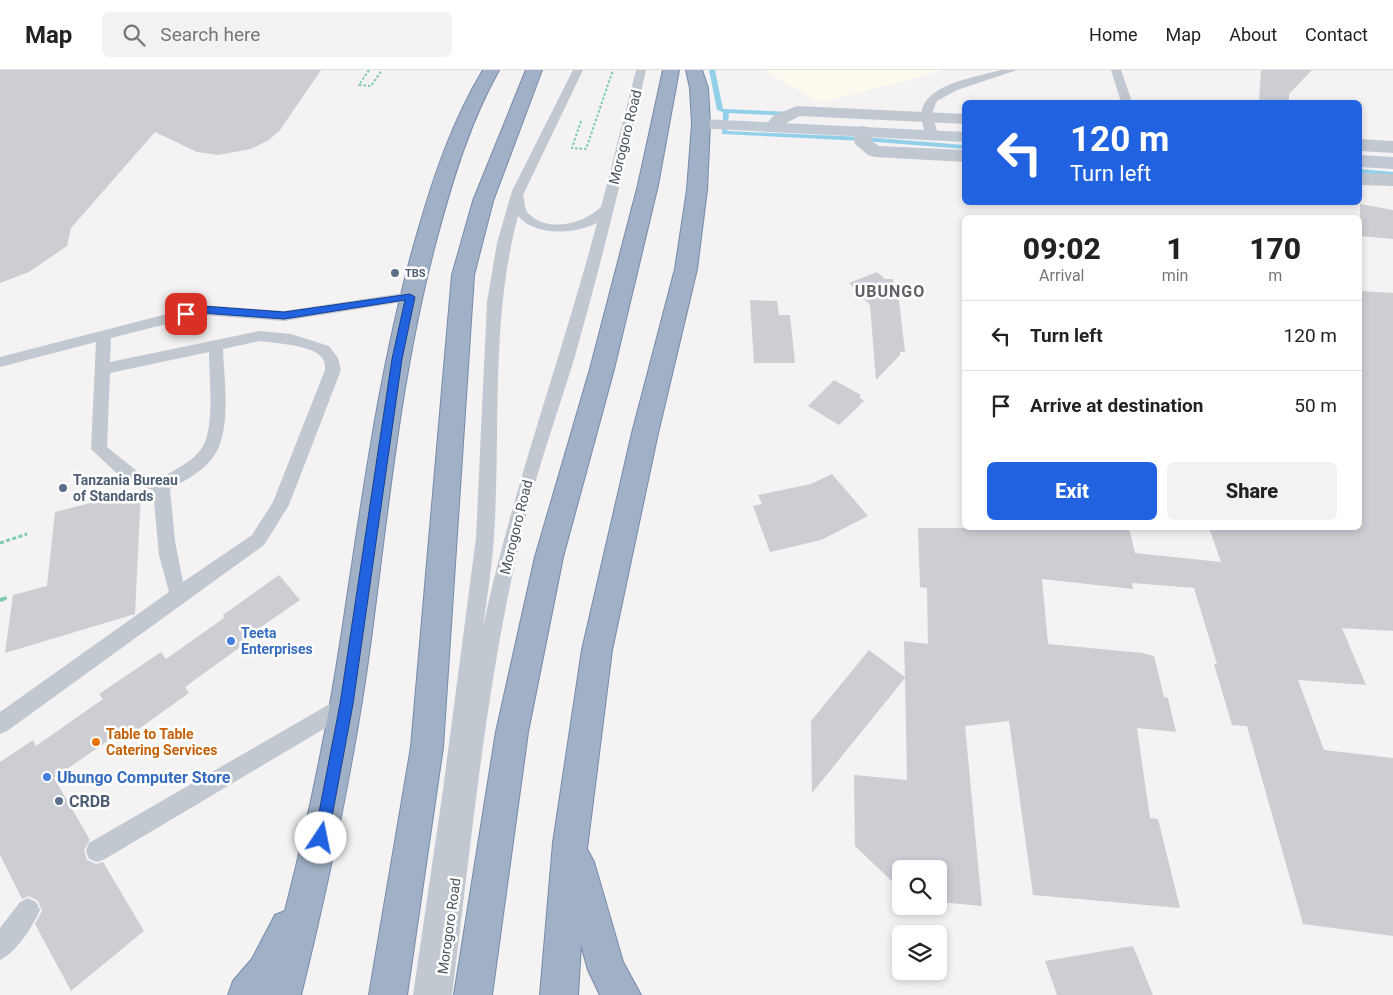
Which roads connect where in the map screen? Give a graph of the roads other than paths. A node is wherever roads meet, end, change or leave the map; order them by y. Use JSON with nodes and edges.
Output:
{"nodes":[{"id":1,"x":490,"y":70,"type":"edge"},
{"id":2,"x":534,"y":70,"type":"edge"},
{"id":3,"x":578,"y":70,"type":"edge"},
{"id":4,"x":642,"y":70,"type":"edge"},
{"id":5,"x":671,"y":70,"type":"edge"},
{"id":6,"x":694,"y":70,"type":"edge"},
{"id":7,"x":1012,"y":70,"type":"edge"},
{"id":8,"x":1116,"y":70,"type":"edge"},
{"id":9,"x":1126,"y":100,"type":"edge"},
{"id":10,"x":927,"y":118,"type":"junction"},
{"id":11,"x":962,"y":120,"type":"edge"},
{"id":12,"x":701,"y":124,"type":"junction"},
{"id":13,"x":772,"y":128,"type":"junction"},
{"id":14,"x":862,"y":131,"type":"junction"},
{"id":15,"x":932,"y":135,"type":"junction"},
{"id":16,"x":962,"y":137,"type":"edge"},
{"id":17,"x":1362,"y":145,"type":"edge"},
{"id":18,"x":1393,"y":148,"type":"edge"},
{"id":19,"x":962,"y":156,"type":"edge"},
{"id":20,"x":1362,"y":161,"type":"edge"},
{"id":21,"x":1393,"y":163,"type":"edge"},
{"id":22,"x":1362,"y":178,"type":"edge"},
{"id":23,"x":1393,"y":180,"type":"edge"},
{"id":24,"x":518,"y":191,"type":"junction"},
{"id":25,"x":609,"y":207,"type":"junction"},
{"id":26,"x":410,"y":297,"type":"junction"},
{"id":27,"x":104,"y":335,"type":"junction"},
{"id":28,"x":216,"y":346,"type":"junction"},
{"id":29,"x":0,"y":362,"type":"edge"},
{"id":30,"x":104,"y":369,"type":"junction"},
{"id":31,"x":161,"y":486,"type":"junction"},
{"id":32,"x":179,"y":595,"type":"junction"},
{"id":33,"x":347,"y":704,"type":"junction"},
{"id":34,"x":0,"y":724,"type":"edge"},
{"id":35,"x":570,"y":843,"type":"junction"},
{"id":36,"x":97,"y":851,"type":"dead end"},
{"id":37,"x":317,"y":858,"type":"junction"},
{"id":38,"x":28,"y":910,"type":"dead end"},
{"id":39,"x":0,"y":948,"type":"edge"},
{"id":40,"x":247,"y":995,"type":"edge"},
{"id":41,"x":282,"y":995,"type":"edge"},
{"id":42,"x":388,"y":995,"type":"edge"},
{"id":43,"x":425,"y":995,"type":"edge"},
{"id":44,"x":440,"y":995,"type":"edge"},
{"id":45,"x":473,"y":995,"type":"edge"},
{"id":46,"x":559,"y":995,"type":"edge"},
{"id":47,"x":622,"y":995,"type":"edge"}],
"edges":[{"from":1,"to":26,"type":"highway"},
{"from":2,"to":42,"type":"highway"},
{"from":3,"to":24,"type":"lane","name":"Morogoro Road"},
{"from":4,"to":25,"type":"lane","name":"Morogoro Road"},
{"from":5,"to":45,"type":"highway"},
{"from":6,"to":12,"type":"highway"},
{"from":7,"to":10,"type":"lane"},
{"from":8,"to":9,"type":"lane"},
{"from":10,"to":11,"type":"street"},
{"from":10,"to":13,"type":"street"},
{"from":10,"to":15,"type":"lane"},
{"from":12,"to":13,"type":"main road"},
{"from":12,"to":35,"type":"highway"},
{"from":13,"to":14,"type":"main road"},
{"from":14,"to":15,"type":"main road"},
{"from":14,"to":19,"type":"street"},
{"from":15,"to":16,"type":"main road"},
{"from":17,"to":18,"type":"street"},
{"from":20,"to":21,"type":"main road"},
{"from":22,"to":23,"type":"street"},
{"from":24,"to":25,"type":"lane"},
{"from":24,"to":43,"type":"lane","name":"Morogoro Road"},
{"from":25,"to":44,"type":"lane","name":"Morogoro Road"},
{"from":26,"to":27,"type":"lane"},
{"from":26,"to":33,"type":"highway"},
{"from":27,"to":29,"type":"lane"},
{"from":27,"to":30,"type":"lane"},
{"from":28,"to":30,"type":"lane"},
{"from":28,"to":31,"type":"lane"},
{"from":28,"to":32,"type":"lane"},
{"from":30,"to":31,"type":"lane"},
{"from":31,"to":32,"type":"lane"},
{"from":32,"to":34,"type":"lane"},
{"from":33,"to":36,"type":"lane"},
{"from":33,"to":37,"type":"highway"},
{"from":35,"to":46,"type":"highway"},
{"from":35,"to":47,"type":"highway"},
{"from":37,"to":40,"type":"highway"},
{"from":37,"to":41,"type":"highway"},
{"from":38,"to":39,"type":"lane"}]}
